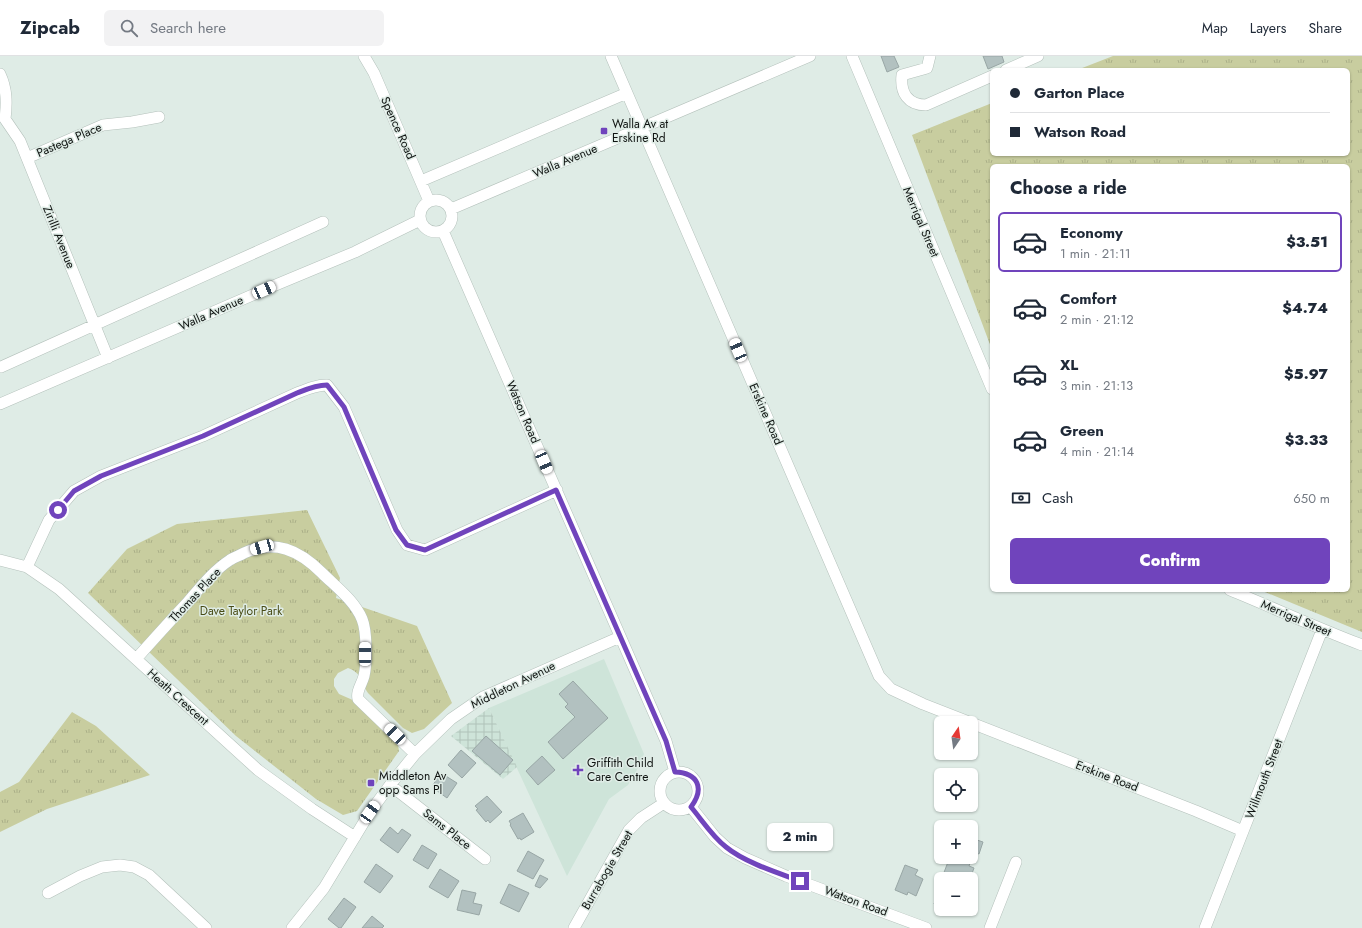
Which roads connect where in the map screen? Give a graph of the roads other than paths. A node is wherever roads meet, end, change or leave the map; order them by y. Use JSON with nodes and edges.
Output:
{"nodes":[{"id":1,"x":364,"y":56,"type":"edge"},
{"id":2,"x":611,"y":56,"type":"edge"},
{"id":3,"x":810,"y":56,"type":"edge"},
{"id":4,"x":852,"y":56,"type":"edge"},
{"id":5,"x":930,"y":56,"type":"edge"},
{"id":6,"x":1038,"y":56,"type":"edge"},
{"id":7,"x":1011,"y":68,"type":"edge"},
{"id":8,"x":0,"y":74,"type":"edge"},
{"id":9,"x":990,"y":77,"type":"edge"},
{"id":10,"x":627,"y":93,"type":"junction"},
{"id":11,"x":159,"y":117,"type":"dead end"},
{"id":12,"x":2,"y":120,"type":"edge"},
{"id":13,"x":642,"y":128,"type":"junction"},
{"id":14,"x":26,"y":158,"type":"junction"},
{"id":15,"x":421,"y":181,"type":"junction"},
{"id":16,"x":429,"y":201,"type":"junction"},
{"id":17,"x":451,"y":209,"type":"junction"},
{"id":18,"x":420,"y":220,"type":"junction"},
{"id":19,"x":323,"y":222,"type":"dead end"},
{"id":20,"x":443,"y":231,"type":"junction"},
{"id":21,"x":94,"y":325,"type":"junction"},
{"id":22,"x":108,"y":358,"type":"junction"},
{"id":23,"x":1,"y":367,"type":"edge"},
{"id":24,"x":990,"y":383,"type":"edge"},
{"id":25,"x":0,"y":404,"type":"edge"},
{"id":26,"x":556,"y":490,"type":"junction"},
{"id":27,"x":0,"y":560,"type":"edge"},
{"id":28,"x":26,"y":567,"type":"junction"},
{"id":29,"x":1235,"y":592,"type":"edge"},
{"id":30,"x":1322,"y":630,"type":"junction"},
{"id":31,"x":620,"y":637,"type":"junction"},
{"id":32,"x":1362,"y":645,"type":"edge"},
{"id":33,"x":136,"y":659,"type":"junction"},
{"id":34,"x":415,"y":754,"type":"junction"},
{"id":35,"x":675,"y":772,"type":"junction"},
{"id":36,"x":390,"y":784,"type":"junction"},
{"id":37,"x":664,"y":804,"type":"junction"},
{"id":38,"x":691,"y":807,"type":"junction"},
{"id":39,"x":1243,"y":832,"type":"junction"},
{"id":40,"x":355,"y":837,"type":"junction"},
{"id":41,"x":486,"y":859,"type":"dead end"},
{"id":42,"x":1016,"y":862,"type":"dead end"},
{"id":43,"x":48,"y":893,"type":"dead end"},
{"id":44,"x":295,"y":927,"type":"edge"},
{"id":45,"x":206,"y":928,"type":"edge"},
{"id":46,"x":574,"y":928,"type":"edge"},
{"id":47,"x":926,"y":928,"type":"edge"},
{"id":48,"x":990,"y":928,"type":"edge"},
{"id":49,"x":1205,"y":928,"type":"edge"}],
"edges":[{"from":1,"to":15,"type":"street","name":"Spence Road"},
{"from":2,"to":10,"type":"street","name":"Erskine Road"},
{"from":3,"to":13,"type":"street","name":"Walla Avenue"},
{"from":4,"to":24,"type":"street","name":"Merrigal Street"},
{"from":5,"to":9,"type":"street"},
{"from":6,"to":7,"type":"street"},
{"from":8,"to":12,"type":"street","name":"Zirilli Avenue"},
{"from":10,"to":13,"type":"street","name":"Erskine Road"},
{"from":10,"to":15,"type":"street"},
{"from":11,"to":14,"type":"street","name":"Pastega Place"},
{"from":12,"to":14,"type":"street","name":"Zirilli Avenue"},
{"from":13,"to":17,"type":"street","name":"Walla Avenue"},
{"from":13,"to":39,"type":"street","name":"Erskine Road"},
{"from":14,"to":21,"type":"street","name":"Zirilli Avenue"},
{"from":15,"to":16,"type":"street","name":"Spence Road"},
{"from":16,"to":17,"type":"street"},
{"from":16,"to":18,"type":"street"},
{"from":17,"to":20,"type":"street"},
{"from":18,"to":20,"type":"street"},
{"from":18,"to":22,"type":"street","name":"Walla Avenue"},
{"from":19,"to":21,"type":"street"},
{"from":20,"to":26,"type":"street","name":"Watson Road"},
{"from":21,"to":22,"type":"street","name":"Zirilli Avenue"},
{"from":21,"to":23,"type":"street"},
{"from":22,"to":25,"type":"street","name":"Walla Avenue"},
{"from":26,"to":28,"type":"street"},
{"from":26,"to":31,"type":"street","name":"Watson Road"},
{"from":27,"to":28,"type":"street","name":"Heath Crescent"},
{"from":28,"to":33,"type":"street","name":"Heath Crescent"},
{"from":29,"to":30,"type":"street","name":"Merrigal Street"},
{"from":30,"to":32,"type":"street","name":"Merrigal Street"},
{"from":30,"to":39,"type":"street","name":"Willmouth Street"},
{"from":31,"to":34,"type":"street","name":"Middleton Avenue"},
{"from":31,"to":35,"type":"street","name":"Watson Road"},
{"from":33,"to":34,"type":"street","name":"Thomas Place"},
{"from":33,"to":40,"type":"street","name":"Heath Crescent"},
{"from":34,"to":36,"type":"street","name":"Middleton Avenue"},
{"from":35,"to":37,"type":"street"},
{"from":35,"to":38,"type":"street"},
{"from":36,"to":40,"type":"street","name":"Middleton Avenue"},
{"from":36,"to":41,"type":"street","name":"Sams Place"},
{"from":37,"to":38,"type":"street"},
{"from":37,"to":46,"type":"street","name":"Burrabogie Street"},
{"from":38,"to":47,"type":"street","name":"Watson Road"},
{"from":39,"to":49,"type":"street","name":"Willmouth Street"},
{"from":40,"to":44,"type":"street","name":"Middleton Avenue"},
{"from":42,"to":48,"type":"street"},
{"from":43,"to":45,"type":"street"}]}
